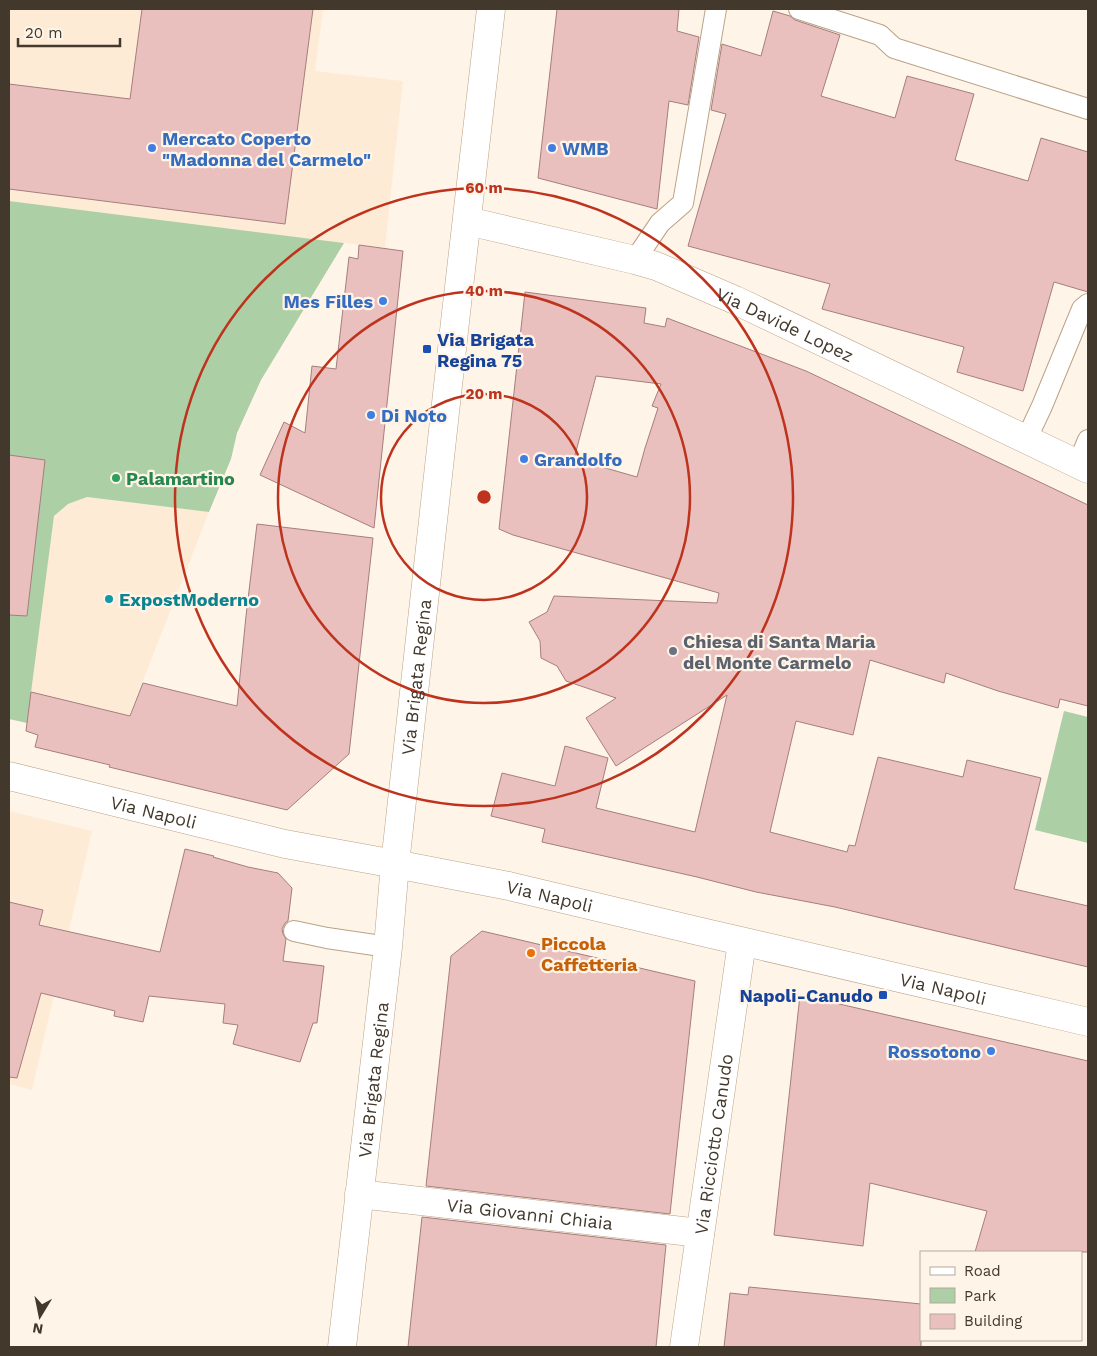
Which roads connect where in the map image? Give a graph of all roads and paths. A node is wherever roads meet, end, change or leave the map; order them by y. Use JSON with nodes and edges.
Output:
{"nodes":[{"id":1,"x":491,"y":9,"type":"edge"},
{"id":2,"x":716,"y":9,"type":"edge"},
{"id":3,"x":799,"y":9,"type":"edge"},
{"id":4,"x":1088,"y":109,"type":"edge"},
{"id":5,"x":467,"y":221,"type":"junction"},
{"id":6,"x":635,"y":260,"type":"junction"},
{"id":7,"x":1088,"y":304,"type":"edge"},
{"id":8,"x":1027,"y":438,"type":"junction"},
{"id":9,"x":1085,"y":457,"type":"edge"},
{"id":10,"x":9,"y":776,"type":"edge"},
{"id":11,"x":395,"y":864,"type":"junction"},
{"id":12,"x":294,"y":931,"type":"dead end"},
{"id":13,"x":742,"y":942,"type":"junction"},
{"id":14,"x":388,"y":947,"type":"junction"},
{"id":15,"x":1088,"y":1022,"type":"edge"},
{"id":16,"x":359,"y":1194,"type":"junction"},
{"id":17,"x":700,"y":1233,"type":"junction"},
{"id":18,"x":342,"y":1347,"type":"edge"},
{"id":19,"x":684,"y":1347,"type":"edge"}],
"edges":[{"from":1,"to":5,"type":"main road","name":"Via Brigata Regina"},
{"from":2,"to":6,"type":"lane"},
{"from":3,"to":4,"type":"lane"},
{"from":5,"to":6,"type":"main road","name":"Via Davide Lopez"},
{"from":5,"to":11,"type":"main road","name":"Via Brigata Regina"},
{"from":6,"to":8,"type":"main road","name":"Via Davide Lopez"},
{"from":7,"to":8,"type":"lane"},
{"from":8,"to":9,"type":"main road","name":"Via Davide Lopez"},
{"from":10,"to":11,"type":"main road","name":"Via Napoli"},
{"from":11,"to":13,"type":"main road","name":"Via Napoli"},
{"from":11,"to":14,"type":"main road","name":"Via Brigata Regina"},
{"from":12,"to":14,"type":"lane"},
{"from":13,"to":15,"type":"main road","name":"Via Napoli"},
{"from":13,"to":17,"type":"main road","name":"Via Ricciotto Canudo"},
{"from":14,"to":16,"type":"main road","name":"Via Brigata Regina"},
{"from":16,"to":17,"type":"main road","name":"Via Giovanni Chiaia"},
{"from":16,"to":18,"type":"main road","name":"Via Brigata Regina"},
{"from":17,"to":19,"type":"main road","name":"Via Ricciotto Canudo"}]}
